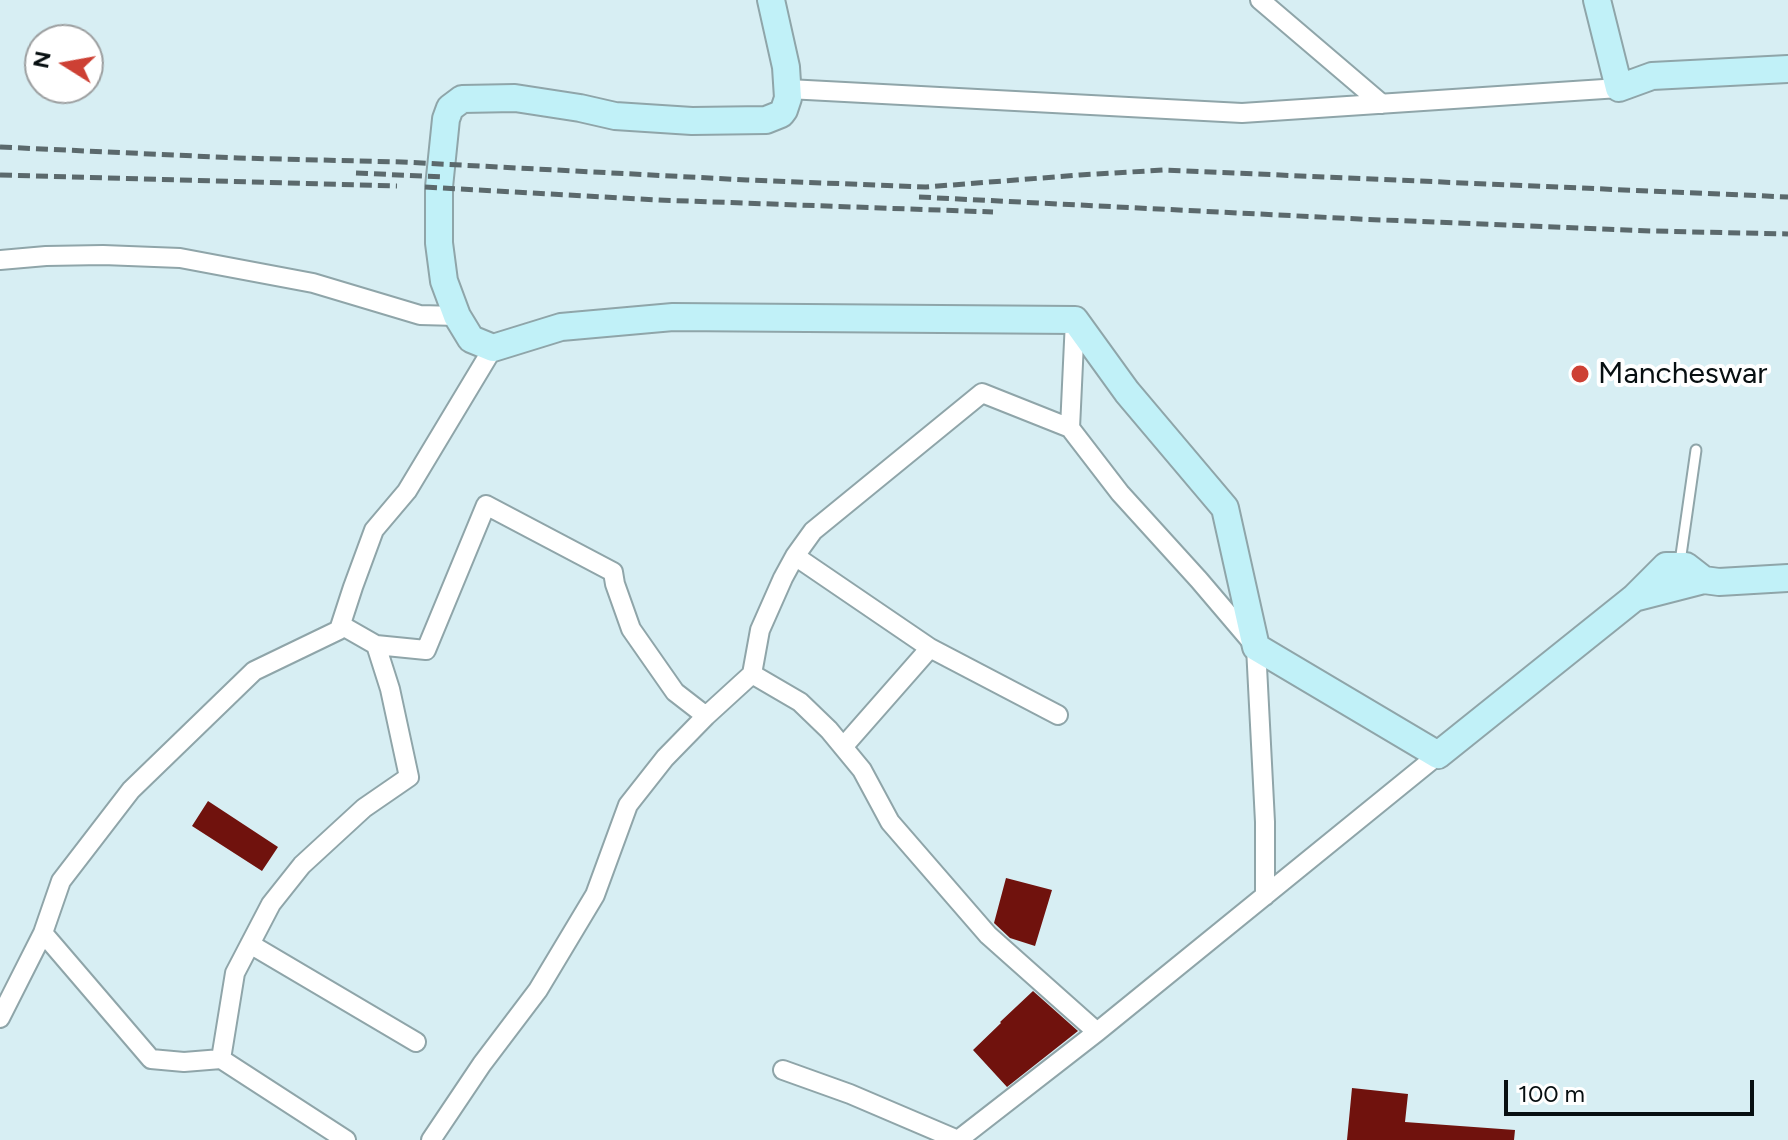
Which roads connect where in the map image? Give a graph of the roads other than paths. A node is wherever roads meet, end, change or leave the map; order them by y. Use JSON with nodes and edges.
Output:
{"nodes":[{"id":1,"x":771,"y":0,"type":"edge"},
{"id":2,"x":1260,"y":0,"type":"edge"},
{"id":3,"x":1597,"y":0,"type":"edge"},
{"id":4,"x":1788,"y":69,"type":"edge"},
{"id":5,"x":1619,"y":88,"type":"junction"},
{"id":6,"x":788,"y":89,"type":"junction"},
{"id":7,"x":1382,"y":104,"type":"junction"},
{"id":8,"x":0,"y":260,"type":"edge"},
{"id":9,"x":457,"y":316,"type":"junction"},
{"id":10,"x":1075,"y":320,"type":"junction"},
{"id":11,"x":493,"y":348,"type":"junction"},
{"id":12,"x":1070,"y":428,"type":"junction"},
{"id":13,"x":1696,"y":450,"type":"dead end"},
{"id":14,"x":795,"y":556,"type":"junction"},
{"id":15,"x":1680,"y":566,"type":"junction"},
{"id":16,"x":1788,"y":578,"type":"edge"},
{"id":17,"x":1704,"y":580,"type":"junction"},
{"id":18,"x":1634,"y":598,"type":"junction"},
{"id":19,"x":341,"y":625,"type":"junction"},
{"id":20,"x":376,"y":645,"type":"junction"},
{"id":21,"x":1256,"y":647,"type":"junction"},
{"id":22,"x":930,"y":648,"type":"junction"},
{"id":23,"x":752,"y":674,"type":"junction"},
{"id":24,"x":1058,"y":715,"type":"dead end"},
{"id":25,"x":706,"y":716,"type":"junction"},
{"id":26,"x":843,"y":747,"type":"junction"},
{"id":27,"x":1438,"y":755,"type":"junction"},
{"id":28,"x":1265,"y":896,"type":"junction"},
{"id":29,"x":43,"y":933,"type":"junction"},
{"id":30,"x":250,"y":944,"type":"junction"},
{"id":31,"x":0,"y":1018,"type":"edge"},
{"id":32,"x":1097,"y":1032,"type":"junction"},
{"id":33,"x":416,"y":1042,"type":"dead end"},
{"id":34,"x":221,"y":1059,"type":"junction"},
{"id":35,"x":783,"y":1070,"type":"dead end"},
{"id":36,"x":346,"y":1140,"type":"edge"},
{"id":37,"x":431,"y":1140,"type":"edge"}],
"edges":[{"from":1,"to":6,"type":"street"},
{"from":2,"to":7,"type":"street"},
{"from":3,"to":5,"type":"street"},
{"from":4,"to":5,"type":"street"},
{"from":5,"to":7,"type":"street"},
{"from":6,"to":7,"type":"street"},
{"from":6,"to":9,"type":"street"},
{"from":8,"to":9,"type":"street"},
{"from":9,"to":11,"type":"street"},
{"from":10,"to":11,"type":"street"},
{"from":10,"to":12,"type":"street"},
{"from":10,"to":21,"type":"street"},
{"from":11,"to":19,"type":"street"},
{"from":12,"to":14,"type":"street"},
{"from":12,"to":21,"type":"street"},
{"from":13,"to":15,"type":"lane"},
{"from":14,"to":22,"type":"street"},
{"from":14,"to":23,"type":"street"},
{"from":15,"to":17,"type":"street"},
{"from":15,"to":18,"type":"street"},
{"from":16,"to":17,"type":"street"},
{"from":17,"to":18,"type":"street"},
{"from":18,"to":27,"type":"street"},
{"from":19,"to":20,"type":"street"},
{"from":19,"to":29,"type":"street"},
{"from":20,"to":25,"type":"street"},
{"from":20,"to":30,"type":"street"},
{"from":21,"to":27,"type":"street"},
{"from":21,"to":28,"type":"street"},
{"from":22,"to":24,"type":"street"},
{"from":22,"to":26,"type":"street"},
{"from":23,"to":25,"type":"street"},
{"from":23,"to":26,"type":"street"},
{"from":25,"to":37,"type":"street"},
{"from":26,"to":32,"type":"street"},
{"from":27,"to":28,"type":"street"},
{"from":28,"to":32,"type":"street"},
{"from":29,"to":31,"type":"street"},
{"from":29,"to":34,"type":"street"},
{"from":30,"to":33,"type":"street"},
{"from":30,"to":34,"type":"street"},
{"from":32,"to":35,"type":"street"},
{"from":34,"to":36,"type":"street"}]}
